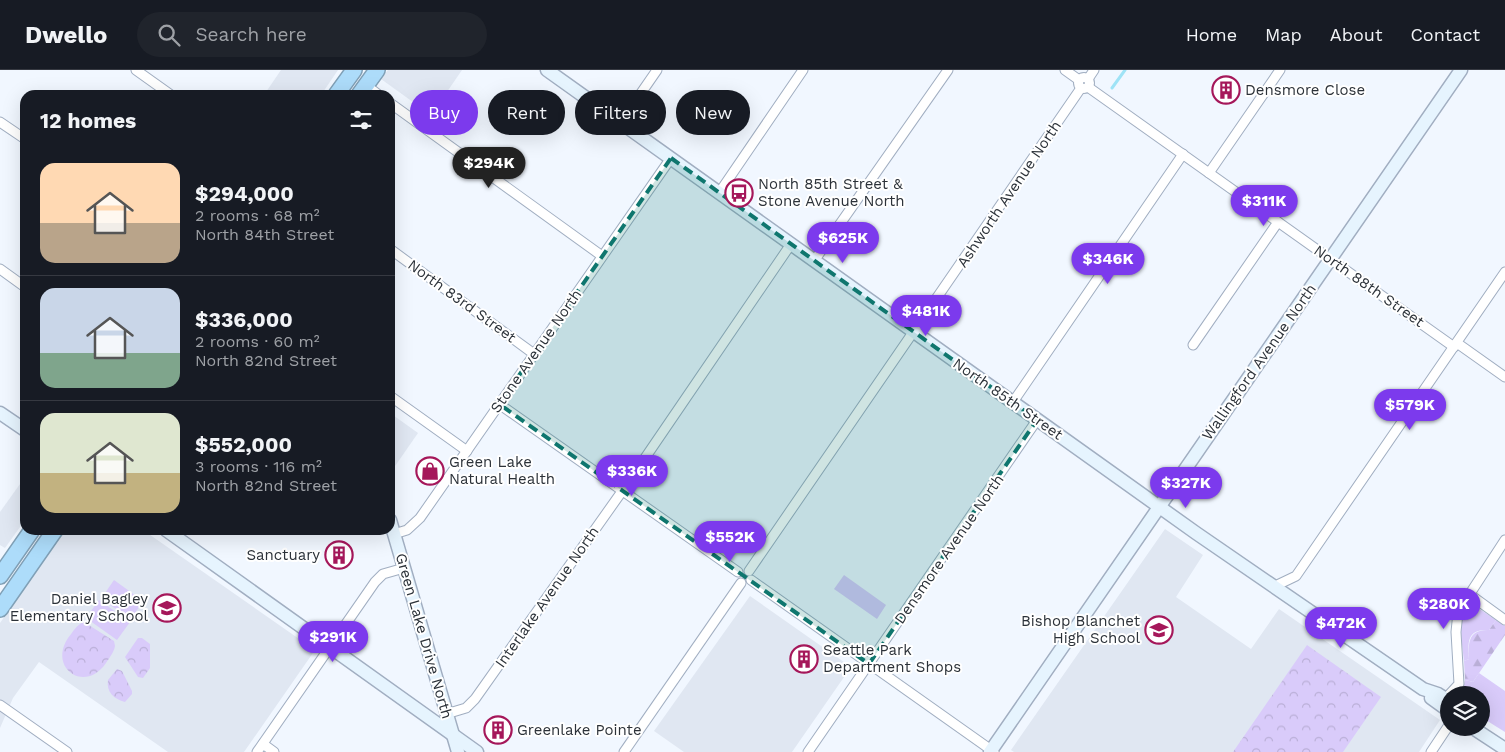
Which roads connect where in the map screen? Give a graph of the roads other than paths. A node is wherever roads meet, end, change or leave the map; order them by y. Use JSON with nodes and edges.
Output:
{"nodes":[{"id":1,"x":136,"y":70,"type":"edge"},
{"id":2,"x":377,"y":70,"type":"edge"},
{"id":3,"x":547,"y":70,"type":"edge"},
{"id":4,"x":657,"y":70,"type":"edge"},
{"id":5,"x":803,"y":70,"type":"edge"},
{"id":6,"x":948,"y":70,"type":"edge"},
{"id":7,"x":1065,"y":70,"type":"edge"},
{"id":8,"x":1094,"y":70,"type":"edge"},
{"id":9,"x":1280,"y":70,"type":"edge"},
{"id":10,"x":1461,"y":70,"type":"edge"},
{"id":11,"x":347,"y":72,"type":"edge"},
{"id":12,"x":1084,"y":84,"type":"junction"},
{"id":13,"x":165,"y":90,"type":"edge"},
{"id":14,"x":338,"y":90,"type":"edge"},
{"id":15,"x":363,"y":90,"type":"edge"},
{"id":16,"x":575,"y":90,"type":"edge"},
{"id":17,"x":643,"y":90,"type":"edge"},
{"id":18,"x":395,"y":107,"type":"edge"},
{"id":19,"x":0,"y":122,"type":"edge"},
{"id":20,"x":639,"y":135,"type":"edge"},
{"id":21,"x":20,"y":136,"type":"edge"},
{"id":22,"x":1183,"y":154,"type":"junction"},
{"id":23,"x":671,"y":158,"type":"junction"},
{"id":24,"x":1209,"y":172,"type":"junction"},
{"id":25,"x":719,"y":192,"type":"junction"},
{"id":26,"x":1278,"y":222,"type":"junction"},
{"id":27,"x":792,"y":244,"type":"junction"},
{"id":28,"x":395,"y":253,"type":"edge"},
{"id":29,"x":602,"y":256,"type":"junction"},
{"id":30,"x":1330,"y":259,"type":"junction"},
{"id":31,"x":814,"y":261,"type":"junction"},
{"id":32,"x":0,"y":269,"type":"edge"},
{"id":33,"x":1505,"y":272,"type":"edge"},
{"id":34,"x":20,"y":283,"type":"edge"},
{"id":35,"x":915,"y":333,"type":"junction"},
{"id":36,"x":1194,"y":345,"type":"dead end"},
{"id":37,"x":1455,"y":345,"type":"junction"},
{"id":38,"x":534,"y":354,"type":"junction"},
{"id":39,"x":1505,"y":377,"type":"edge"},
{"id":40,"x":395,"y":400,"type":"edge"},
{"id":41,"x":1013,"y":402,"type":"junction"},
{"id":42,"x":500,"y":404,"type":"junction"},
{"id":43,"x":0,"y":413,"type":"edge"},
{"id":44,"x":1037,"y":420,"type":"junction"},
{"id":45,"x":20,"y":427,"type":"edge"},
{"id":46,"x":467,"y":451,"type":"junction"},
{"id":47,"x":622,"y":491,"type":"junction"},
{"id":48,"x":1160,"y":506,"type":"junction"},
{"id":49,"x":395,"y":534,"type":"edge"},
{"id":50,"x":28,"y":535,"type":"edge"},
{"id":51,"x":52,"y":535,"type":"edge"},
{"id":52,"x":173,"y":535,"type":"edge"},
{"id":53,"x":394,"y":535,"type":"edge"},
{"id":54,"x":1505,"y":540,"type":"edge"},
{"id":55,"x":3,"y":566,"type":"edge"},
{"id":56,"x":404,"y":568,"type":"junction"},
{"id":57,"x":738,"y":572,"type":"junction"},
{"id":58,"x":750,"y":576,"type":"junction"},
{"id":59,"x":740,"y":583,"type":"junction"},
{"id":60,"x":1273,"y":587,"type":"junction"},
{"id":61,"x":1469,"y":594,"type":"junction"},
{"id":62,"x":0,"y":609,"type":"edge"},
{"id":63,"x":1505,"y":620,"type":"edge"},
{"id":64,"x":330,"y":647,"type":"junction"},
{"id":65,"x":869,"y":664,"type":"junction"},
{"id":66,"x":1458,"y":686,"type":"edge"},
{"id":67,"x":1423,"y":689,"type":"junction"},
{"id":68,"x":1440,"y":697,"type":"edge"},
{"id":69,"x":0,"y":705,"type":"edge"},
{"id":70,"x":1440,"y":705,"type":"edge"},
{"id":71,"x":446,"y":714,"type":"junction"},
{"id":72,"x":1490,"y":729,"type":"edge"},
{"id":73,"x":452,"y":735,"type":"junction"},
{"id":74,"x":1442,"y":736,"type":"edge"},
{"id":75,"x":1485,"y":736,"type":"edge"},
{"id":76,"x":1505,"y":738,"type":"edge"},
{"id":77,"x":263,"y":744,"type":"junction"},
{"id":78,"x":1505,"y":749,"type":"edge"},
{"id":79,"x":992,"y":751,"type":"edge"},
{"id":80,"x":67,"y":752,"type":"edge"},
{"id":81,"x":257,"y":752,"type":"edge"},
{"id":82,"x":274,"y":752,"type":"edge"},
{"id":83,"x":458,"y":752,"type":"edge"},
{"id":84,"x":477,"y":752,"type":"edge"},
{"id":85,"x":624,"y":752,"type":"edge"},
{"id":86,"x":808,"y":752,"type":"edge"},
{"id":87,"x":1431,"y":752,"type":"edge"}],
"edges":[{"from":1,"to":13,"type":"street"},
{"from":2,"to":15,"type":"highway"},
{"from":3,"to":16,"type":"main road","name":"North 85th Street"},
{"from":4,"to":17,"type":"street"},
{"from":5,"to":25,"type":"street"},
{"from":6,"to":31,"type":"street"},
{"from":7,"to":12,"type":"street","name":"North 88th Street"},
{"from":8,"to":12,"type":"street","name":"Ashworth Avenue North"},
{"from":9,"to":24,"type":"street"},
{"from":10,"to":30,"type":"main road","name":"Wallingford Avenue North"},
{"from":11,"to":14,"type":"highway"},
{"from":12,"to":22,"type":"street","name":"North 88th Street"},
{"from":12,"to":35,"type":"street","name":"Ashworth Avenue North"},
{"from":18,"to":29,"type":"street"},
{"from":19,"to":21,"type":"street"},
{"from":20,"to":23,"type":"main road","name":"North 85th Street"},
{"from":22,"to":24,"type":"street","name":"North 88th Street"},
{"from":22,"to":41,"type":"street"},
{"from":23,"to":25,"type":"main road","name":"North 85th Street"},
{"from":23,"to":29,"type":"street","name":"Stone Avenue North"},
{"from":24,"to":26,"type":"street","name":"North 88th Street"},
{"from":25,"to":27,"type":"main road","name":"North 85th Street"},
{"from":26,"to":30,"type":"street","name":"North 88th Street"},
{"from":26,"to":36,"type":"street"},
{"from":27,"to":31,"type":"main road","name":"North 85th Street"},
{"from":27,"to":47,"type":"street","name":"Interlake Avenue North"},
{"from":28,"to":38,"type":"street","name":"North 83rd Street"},
{"from":29,"to":38,"type":"street","name":"Stone Avenue North"},
{"from":30,"to":37,"type":"street","name":"North 88th Street"},
{"from":30,"to":48,"type":"main road","name":"Wallingford Avenue North"},
{"from":31,"to":35,"type":"main road","name":"North 85th Street"},
{"from":32,"to":34,"type":"street"},
{"from":33,"to":37,"type":"street"},
{"from":35,"to":41,"type":"main road","name":"North 85th Street"},
{"from":35,"to":58,"type":"street","name":"Ashworth Avenue North"},
{"from":37,"to":39,"type":"street","name":"North 88th Street"},
{"from":37,"to":60,"type":"street"},
{"from":38,"to":42,"type":"street","name":"Stone Avenue North"},
{"from":40,"to":46,"type":"street"},
{"from":41,"to":44,"type":"main road","name":"North 85th Street"},
{"from":42,"to":46,"type":"street","name":"Stone Avenue North"},
{"from":42,"to":47,"type":"street"},
{"from":43,"to":45,"type":"main road"},
{"from":44,"to":48,"type":"main road","name":"North 85th Street"},
{"from":44,"to":65,"type":"street","name":"Densmore Avenue North"},
{"from":46,"to":49,"type":"street","name":"Stone Avenue North"},
{"from":47,"to":57,"type":"street"},
{"from":47,"to":71,"type":"street","name":"Interlake Avenue North"},
{"from":48,"to":60,"type":"main road","name":"North 85th Street"},
{"from":48,"to":79,"type":"main road","name":"Wallingford Avenue North"},
{"from":50,"to":55,"type":"highway"},
{"from":51,"to":62,"type":"highway"},
{"from":52,"to":64,"type":"main road"},
{"from":53,"to":56,"type":"main road","name":"Green Lake Drive North"},
{"from":54,"to":61,"type":"street"},
{"from":56,"to":64,"type":"street"},
{"from":56,"to":71,"type":"main road","name":"Green Lake Drive North"},
{"from":57,"to":58,"type":"street"},
{"from":57,"to":59,"type":"street"},
{"from":58,"to":59,"type":"street"},
{"from":58,"to":65,"type":"street"},
{"from":59,"to":85,"type":"street"},
{"from":60,"to":67,"type":"main road","name":"North 85th Street"},
{"from":61,"to":63,"type":"street"},
{"from":61,"to":66,"type":"street"},
{"from":64,"to":73,"type":"main road"},
{"from":64,"to":77,"type":"street"},
{"from":65,"to":79,"type":"street"},
{"from":65,"to":86,"type":"street","name":"Densmore Avenue North"},
{"from":67,"to":68,"type":"main road","name":"North 85th Street"},
{"from":67,"to":70,"type":"main road","name":"North 85th Street"},
{"from":69,"to":80,"type":"street"},
{"from":71,"to":73,"type":"main road","name":"Green Lake Drive North"},
{"from":72,"to":76,"type":"main road"},
{"from":73,"to":83,"type":"main road","name":"Green Lake Drive North"},
{"from":73,"to":84,"type":"main road"},
{"from":74,"to":87,"type":"street"},
{"from":75,"to":78,"type":"main road"},
{"from":77,"to":81,"type":"street"},
{"from":77,"to":82,"type":"street"}]}
